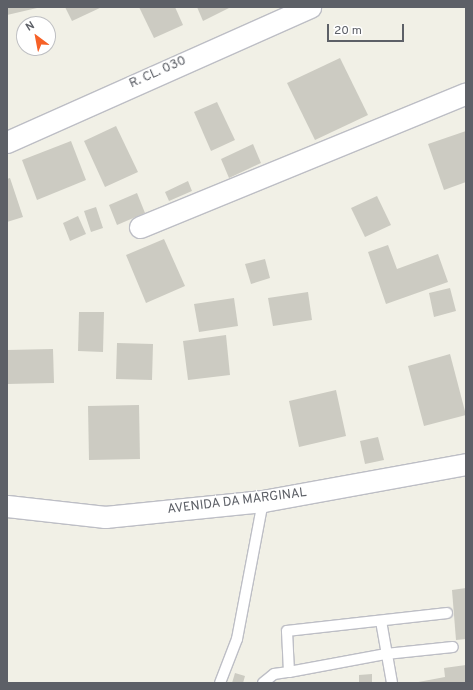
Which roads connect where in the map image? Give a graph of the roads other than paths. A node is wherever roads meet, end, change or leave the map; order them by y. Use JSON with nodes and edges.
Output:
{"nodes":[{"id":1,"x":310,"y":7,"type":"edge"},
{"id":2,"x":466,"y":93,"type":"edge"},
{"id":3,"x":7,"y":142,"type":"edge"},
{"id":4,"x":140,"y":227,"type":"dead end"},
{"id":5,"x":466,"y":464,"type":"edge"},
{"id":6,"x":263,"y":501,"type":"junction"},
{"id":7,"x":7,"y":506,"type":"edge"},
{"id":8,"x":447,"y":613,"type":"dead end"},
{"id":9,"x":380,"y":621,"type":"junction"},
{"id":10,"x":453,"y":647,"type":"dead end"},
{"id":11,"x":386,"y":654,"type":"junction"},
{"id":12,"x":289,"y":672,"type":"junction"},
{"id":13,"x":220,"y":683,"type":"edge"},
{"id":14,"x":263,"y":683,"type":"edge"},
{"id":15,"x":392,"y":683,"type":"edge"}],
"edges":[{"from":1,"to":3,"type":"street","name":"R. CL. 030"},
{"from":2,"to":4,"type":"street"},
{"from":5,"to":6,"type":"street","name":"AVENIDA DA MARGINAL"},
{"from":6,"to":7,"type":"street","name":"AVENIDA DA MARGINAL"},
{"from":6,"to":13,"type":"lane"},
{"from":8,"to":9,"type":"lane"},
{"from":9,"to":11,"type":"lane"},
{"from":9,"to":12,"type":"lane"},
{"from":10,"to":11,"type":"lane"},
{"from":11,"to":12,"type":"lane"},
{"from":11,"to":15,"type":"lane"},
{"from":12,"to":14,"type":"lane"}]}
